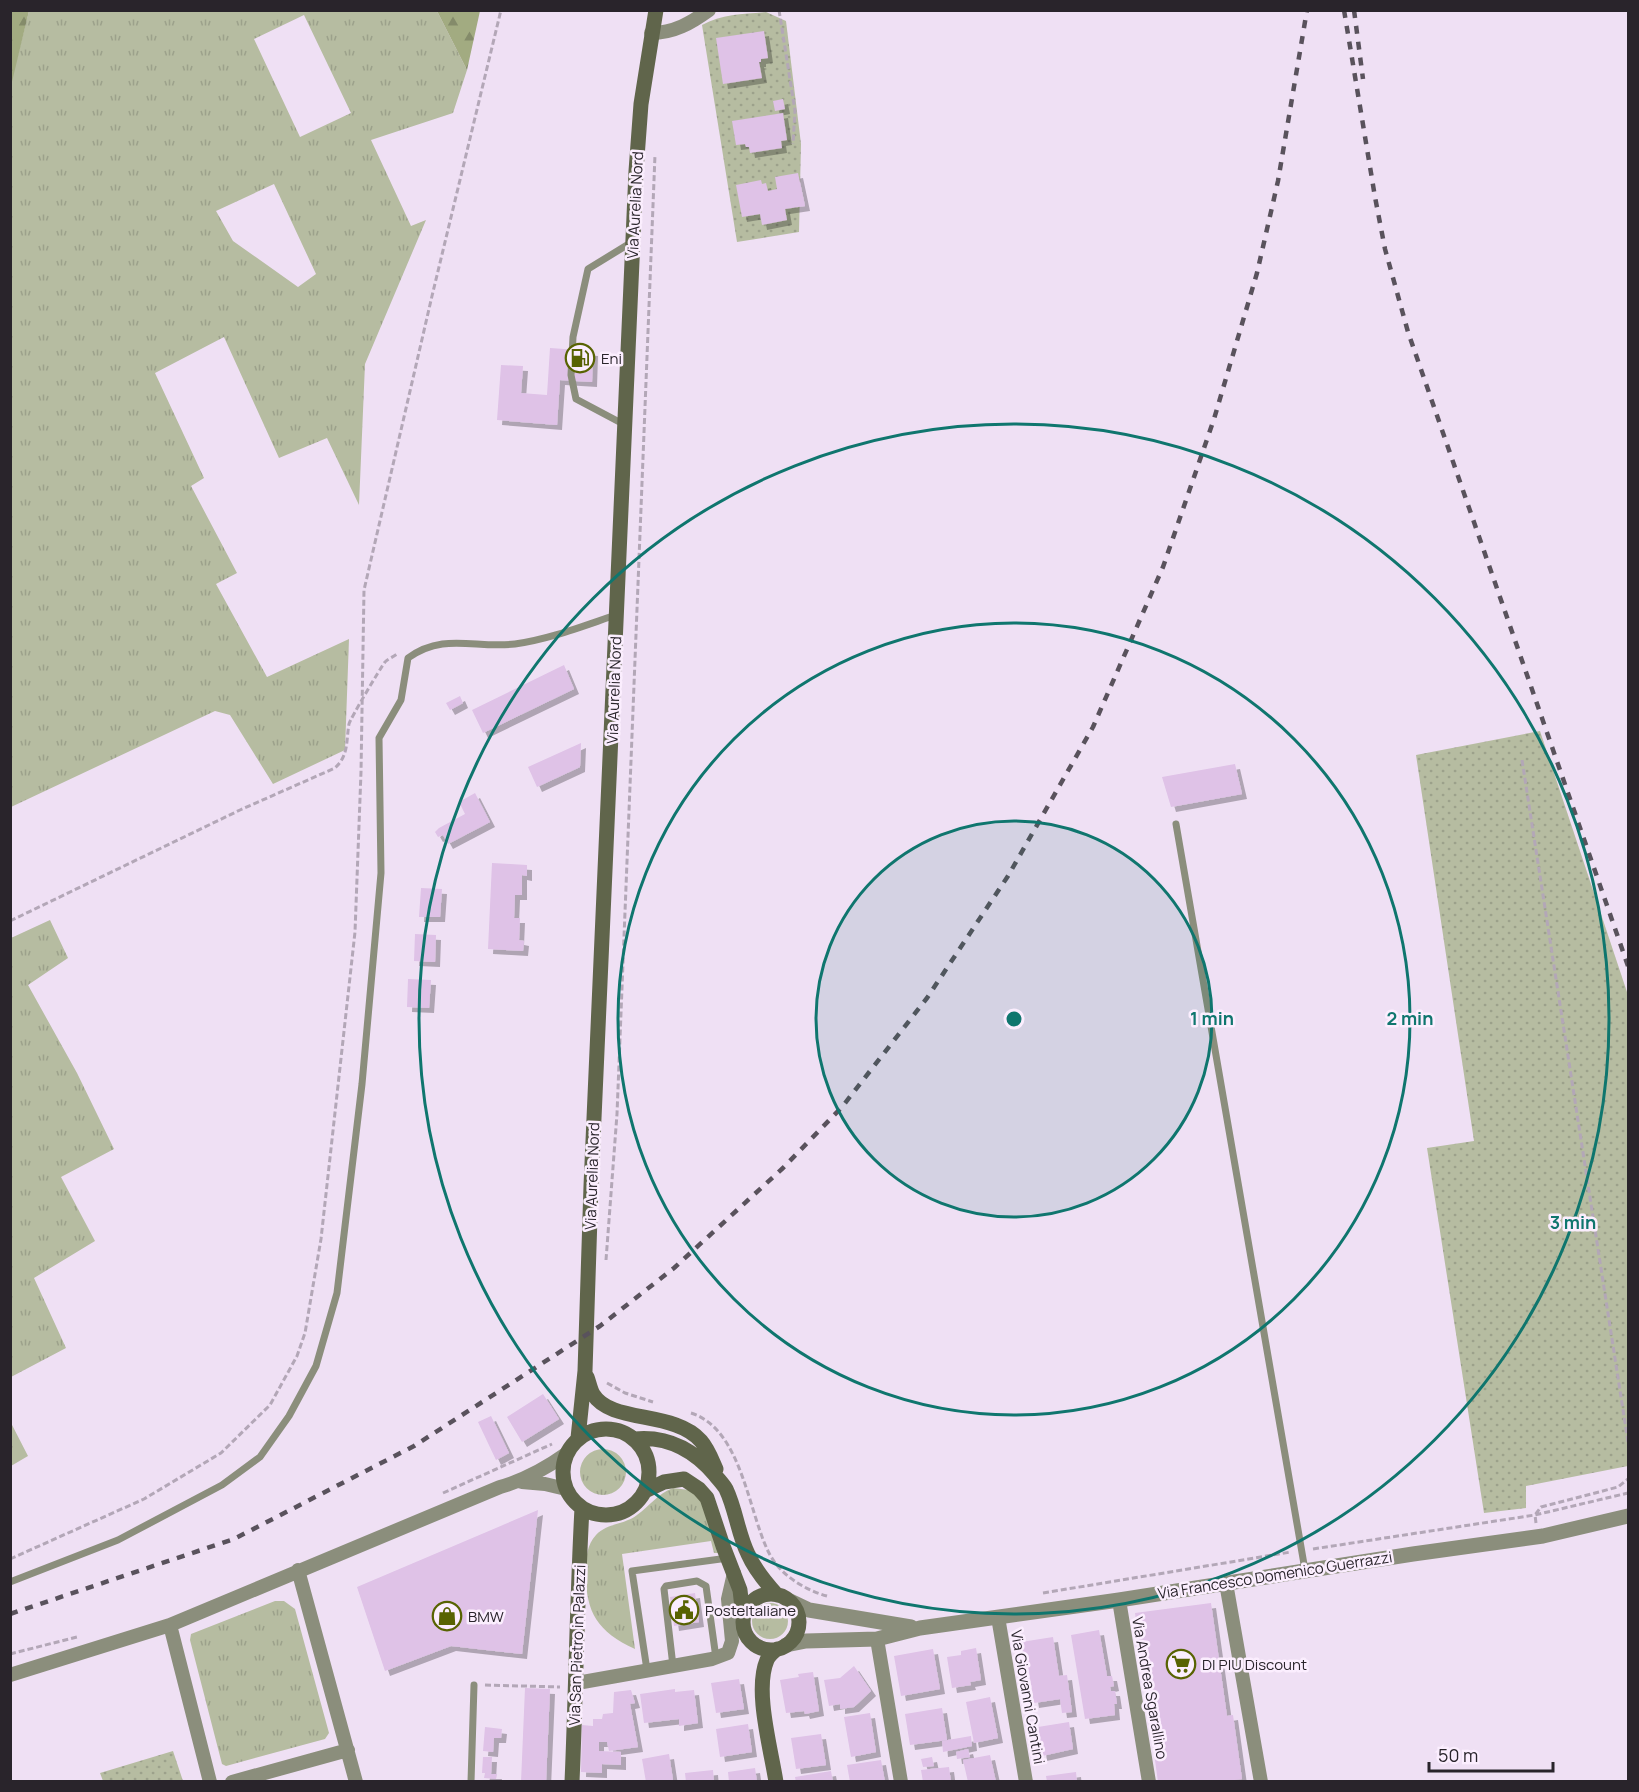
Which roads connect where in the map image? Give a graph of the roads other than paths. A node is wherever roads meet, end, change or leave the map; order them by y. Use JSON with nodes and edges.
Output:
{"nodes":[{"id":1,"x":656,"y":10,"type":"edge"},
{"id":2,"x":709,"y":10,"type":"edge"},
{"id":3,"x":651,"y":33,"type":"junction"},
{"id":4,"x":632,"y":242,"type":"junction"},
{"id":5,"x":625,"y":425,"type":"junction"},
{"id":6,"x":617,"y":614,"type":"junction"},
{"id":7,"x":1176,"y":824,"type":"dead end"},
{"id":8,"x":585,"y":1371,"type":"junction"},
{"id":9,"x":578,"y":1438,"type":"junction"},
{"id":10,"x":635,"y":1439,"type":"junction"},
{"id":11,"x":566,"y":1454,"type":"junction"},
{"id":12,"x":520,"y":1482,"type":"junction"},
{"id":13,"x":725,"y":1488,"type":"junction"},
{"id":14,"x":566,"y":1489,"type":"junction"},
{"id":15,"x":645,"y":1491,"type":"junction"},
{"id":16,"x":582,"y":1508,"type":"junction"},
{"id":17,"x":1629,"y":1516,"type":"edge"},
{"id":18,"x":728,"y":1558,"type":"junction"},
{"id":19,"x":298,"y":1570,"type":"junction"},
{"id":20,"x":1305,"y":1570,"type":"junction"},
{"id":21,"x":734,"y":1573,"type":"junction"},
{"id":22,"x":10,"y":1582,"type":"edge"},
{"id":23,"x":1226,"y":1583,"type":"junction"},
{"id":24,"x":783,"y":1597,"type":"junction"},
{"id":25,"x":1119,"y":1600,"type":"junction"},
{"id":26,"x":743,"y":1616,"type":"junction"},
{"id":27,"x":998,"y":1617,"type":"junction"},
{"id":28,"x":170,"y":1625,"type":"junction"},
{"id":29,"x":920,"y":1628,"type":"junction"},
{"id":30,"x":877,"y":1639,"type":"junction"},
{"id":31,"x":781,"y":1647,"type":"junction"},
{"id":32,"x":716,"y":1658,"type":"junction"},
{"id":33,"x":673,"y":1666,"type":"junction"},
{"id":34,"x":647,"y":1671,"type":"junction"},
{"id":35,"x":10,"y":1675,"type":"edge"},
{"id":36,"x":474,"y":1685,"type":"road end"},
{"id":37,"x":577,"y":1685,"type":"junction"},
{"id":38,"x":348,"y":1750,"type":"junction"},
{"id":39,"x":210,"y":1782,"type":"edge"},
{"id":40,"x":232,"y":1782,"type":"edge"},
{"id":41,"x":356,"y":1782,"type":"edge"},
{"id":42,"x":471,"y":1782,"type":"edge"},
{"id":43,"x":572,"y":1782,"type":"edge"},
{"id":44,"x":776,"y":1782,"type":"edge"},
{"id":45,"x":901,"y":1782,"type":"edge"},
{"id":46,"x":1026,"y":1782,"type":"edge"},
{"id":47,"x":1149,"y":1782,"type":"edge"},
{"id":48,"x":1261,"y":1782,"type":"edge"}],
"edges":[{"from":1,"to":3,"type":"main road","name":"Via Aurelia Nord"},
{"from":2,"to":3,"type":"street"},
{"from":3,"to":4,"type":"main road","name":"Via Aurelia Nord"},
{"from":4,"to":5,"type":"main road","name":"Via Aurelia Nord"},
{"from":4,"to":5,"type":"lane"},
{"from":5,"to":6,"type":"main road","name":"Via Aurelia Nord"},
{"from":6,"to":8,"type":"main road","name":"Via Aurelia Nord"},
{"from":6,"to":22,"type":"lane"},
{"from":7,"to":20,"type":"lane"},
{"from":8,"to":9,"type":"main road","name":"Via Aurelia Nord"},
{"from":8,"to":13,"type":"main road","name":"Via Francesco Domenico Guerrazzi"},
{"from":9,"to":10,"type":"main road"},
{"from":9,"to":11,"type":"main road"},
{"from":10,"to":13,"type":"main road","name":"Via Francesco Domenico Guerrazzi"},
{"from":10,"to":15,"type":"main road"},
{"from":11,"to":12,"type":"street"},
{"from":11,"to":14,"type":"main road"},
{"from":12,"to":14,"type":"street"},
{"from":12,"to":19,"type":"street"},
{"from":13,"to":24,"type":"main road","name":"Via Francesco Domenico Guerrazzi"},
{"from":14,"to":16,"type":"main road"},
{"from":15,"to":16,"type":"main road"},
{"from":15,"to":18,"type":"main road"},
{"from":16,"to":37,"type":"main road","name":"Via San Pietro in Palazzi"},
{"from":17,"to":20,"type":"street","name":"Via Francesco Domenico Guerrazzi"},
{"from":18,"to":21,"type":"main road"},
{"from":18,"to":34,"type":"lane"},
{"from":19,"to":28,"type":"street"},
{"from":19,"to":38,"type":"street"},
{"from":20,"to":23,"type":"street","name":"Via Francesco Domenico Guerrazzi"},
{"from":21,"to":26,"type":"main road"},
{"from":21,"to":32,"type":"street"},
{"from":23,"to":25,"type":"street","name":"Via Francesco Domenico Guerrazzi"},
{"from":23,"to":48,"type":"street"},
{"from":24,"to":26,"type":"main road"},
{"from":24,"to":29,"type":"street","name":"Via Francesco Domenico Guerrazzi"},
{"from":24,"to":31,"type":"main road"},
{"from":25,"to":27,"type":"street","name":"Via Francesco Domenico Guerrazzi"},
{"from":25,"to":47,"type":"street","name":"Via Andrea Sgarallino"},
{"from":26,"to":31,"type":"main road"},
{"from":27,"to":29,"type":"street","name":"Via Francesco Domenico Guerrazzi"},
{"from":27,"to":46,"type":"street","name":"Via Giovanni Cantini"},
{"from":28,"to":35,"type":"street"},
{"from":28,"to":39,"type":"street"},
{"from":29,"to":30,"type":"street","name":"Via Francesco Domenico Guerrazzi"},
{"from":30,"to":31,"type":"street","name":"Via Francesco Domenico Guerrazzi"},
{"from":30,"to":45,"type":"street"},
{"from":31,"to":44,"type":"main road"},
{"from":32,"to":33,"type":"street"},
{"from":32,"to":33,"type":"lane"},
{"from":33,"to":34,"type":"street"},
{"from":34,"to":37,"type":"street"},
{"from":36,"to":42,"type":"lane"},
{"from":37,"to":43,"type":"main road","name":"Via San Pietro in Palazzi"},
{"from":38,"to":40,"type":"street"},
{"from":38,"to":41,"type":"street"}]}
